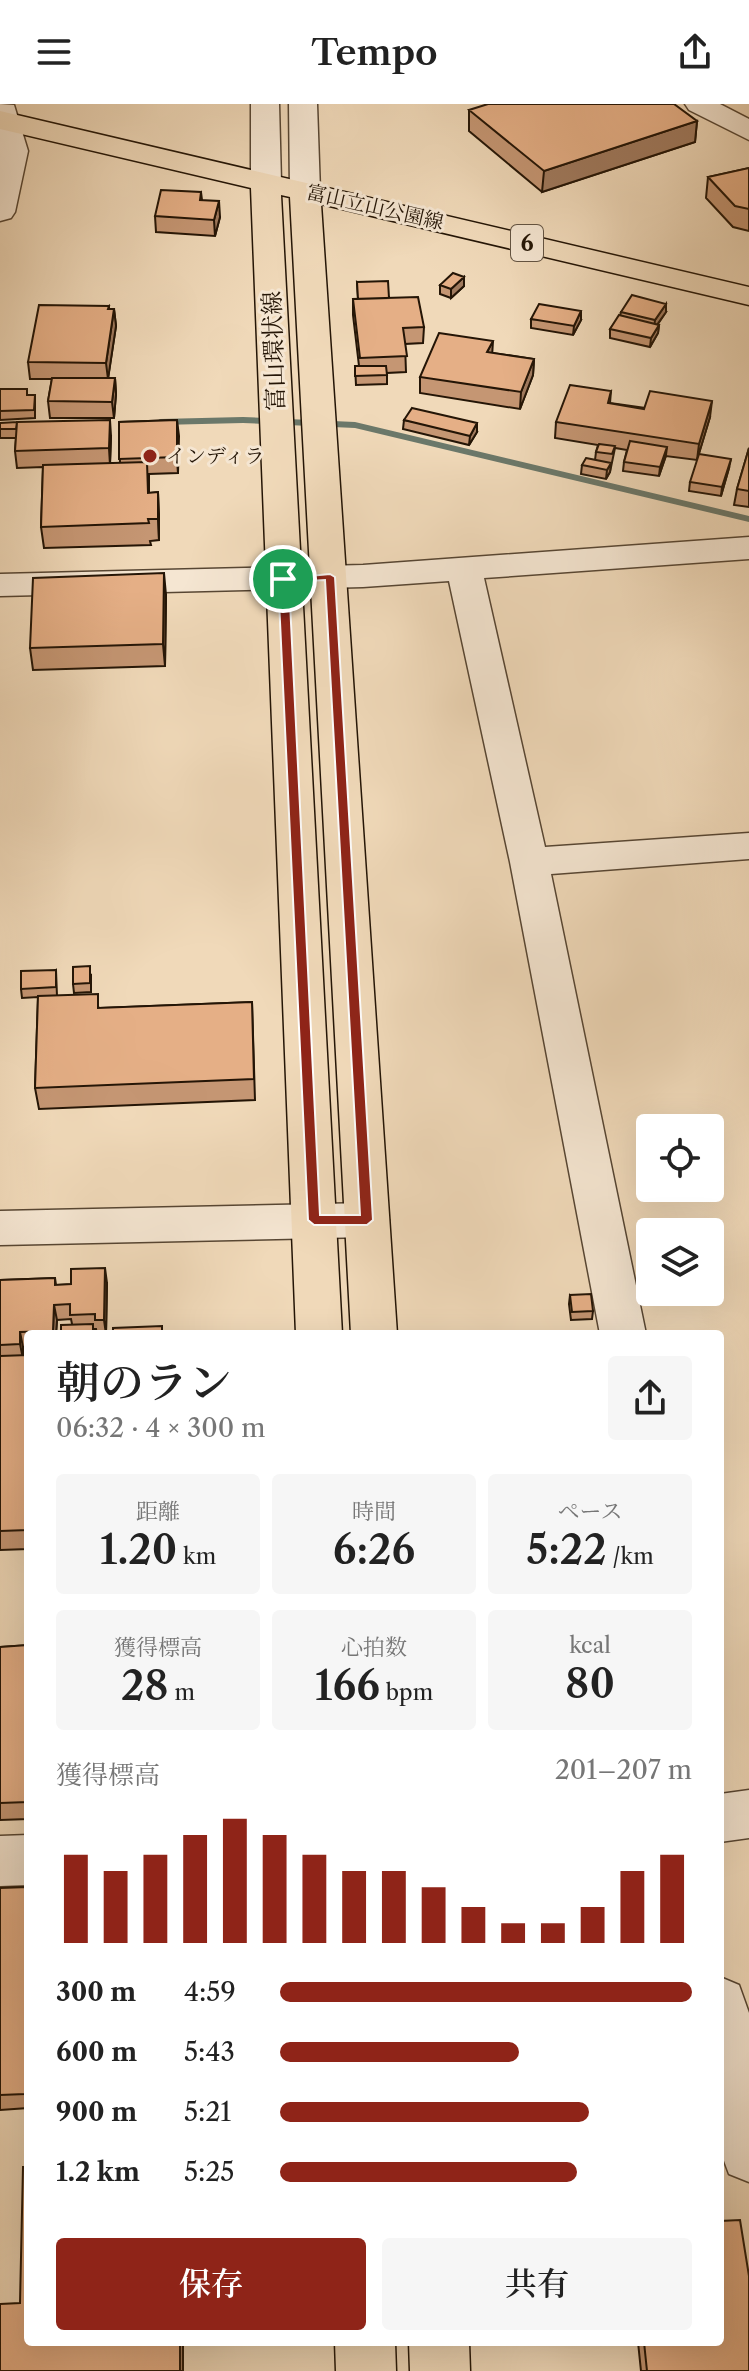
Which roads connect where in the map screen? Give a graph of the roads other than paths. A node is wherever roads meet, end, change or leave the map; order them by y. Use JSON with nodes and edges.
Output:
{"nodes":[{"id":1,"x":265,"y":104,"type":"edge"},
{"id":2,"x":303,"y":104,"type":"edge"},
{"id":3,"x":699,"y":104,"type":"edge"},
{"id":4,"x":2,"y":115,"type":"edge"},
{"id":5,"x":749,"y":131,"type":"edge"},
{"id":6,"x":266,"y":182,"type":"junction"},
{"id":7,"x":305,"y":191,"type":"junction"},
{"id":8,"x":0,"y":212,"type":"edge"},
{"id":9,"x":749,"y":296,"type":"edge"},
{"id":10,"x":749,"y":548,"type":"edge"},
{"id":11,"x":464,"y":569,"type":"junction"},
{"id":12,"x":330,"y":577,"type":"junction"},
{"id":13,"x":283,"y":579,"type":"junction"},
{"id":14,"x":0,"y":585,"type":"edge"},
{"id":15,"x":749,"y":846,"type":"edge"},
{"id":16,"x":529,"y":862,"type":"junction"},
{"id":17,"x":314,"y":1220,"type":"junction"},
{"id":18,"x":367,"y":1220,"type":"junction"},
{"id":19,"x":0,"y":1228,"type":"edge"},
{"id":20,"x":319,"y":1330,"type":"edge"},
{"id":21,"x":374,"y":1330,"type":"edge"},
{"id":22,"x":622,"y":1330,"type":"edge"},
{"id":23,"x":749,"y":1814,"type":"edge"},
{"id":24,"x":724,"y":1817,"type":"edge"},
{"id":25,"x":24,"y":1860,"type":"edge"},
{"id":26,"x":0,"y":1861,"type":"edge"},
{"id":27,"x":724,"y":2025,"type":"edge"},
{"id":28,"x":749,"y":2154,"type":"edge"},
{"id":29,"x":365,"y":2346,"type":"edge"},
{"id":30,"x":439,"y":2346,"type":"edge"},
{"id":31,"x":366,"y":2371,"type":"edge"},
{"id":32,"x":440,"y":2371,"type":"edge"}],
"edges":[{"from":1,"to":6,"type":"street"},
{"from":2,"to":7,"type":"street"},
{"from":3,"to":5,"type":"street"},
{"from":4,"to":6,"type":"main road","name":"富山立山公園線","number":"6"},
{"from":4,"to":8,"type":"street"},
{"from":6,"to":7,"type":"main road","name":"富山立山公園線","number":"6"},
{"from":6,"to":13,"type":"main road","name":"富山環状線"},
{"from":7,"to":9,"type":"main road","name":"富山立山公園線","number":"6"},
{"from":7,"to":12,"type":"main road","name":"富山環状線"},
{"from":10,"to":11,"type":"street"},
{"from":11,"to":12,"type":"street"},
{"from":11,"to":16,"type":"street"},
{"from":12,"to":13,"type":"street"},
{"from":12,"to":18,"type":"main road","name":"富山環状線"},
{"from":13,"to":14,"type":"street"},
{"from":13,"to":17,"type":"main road","name":"富山環状線"},
{"from":15,"to":16,"type":"street"},
{"from":16,"to":22,"type":"street"},
{"from":17,"to":18,"type":"street"},
{"from":17,"to":19,"type":"street"},
{"from":17,"to":20,"type":"main road","name":"富山環状線"},
{"from":18,"to":21,"type":"main road","name":"富山環状線"},
{"from":23,"to":24,"type":"street"},
{"from":25,"to":26,"type":"street"},
{"from":27,"to":28,"type":"street"},
{"from":29,"to":31,"type":"main road"},
{"from":30,"to":32,"type":"main road"}]}
